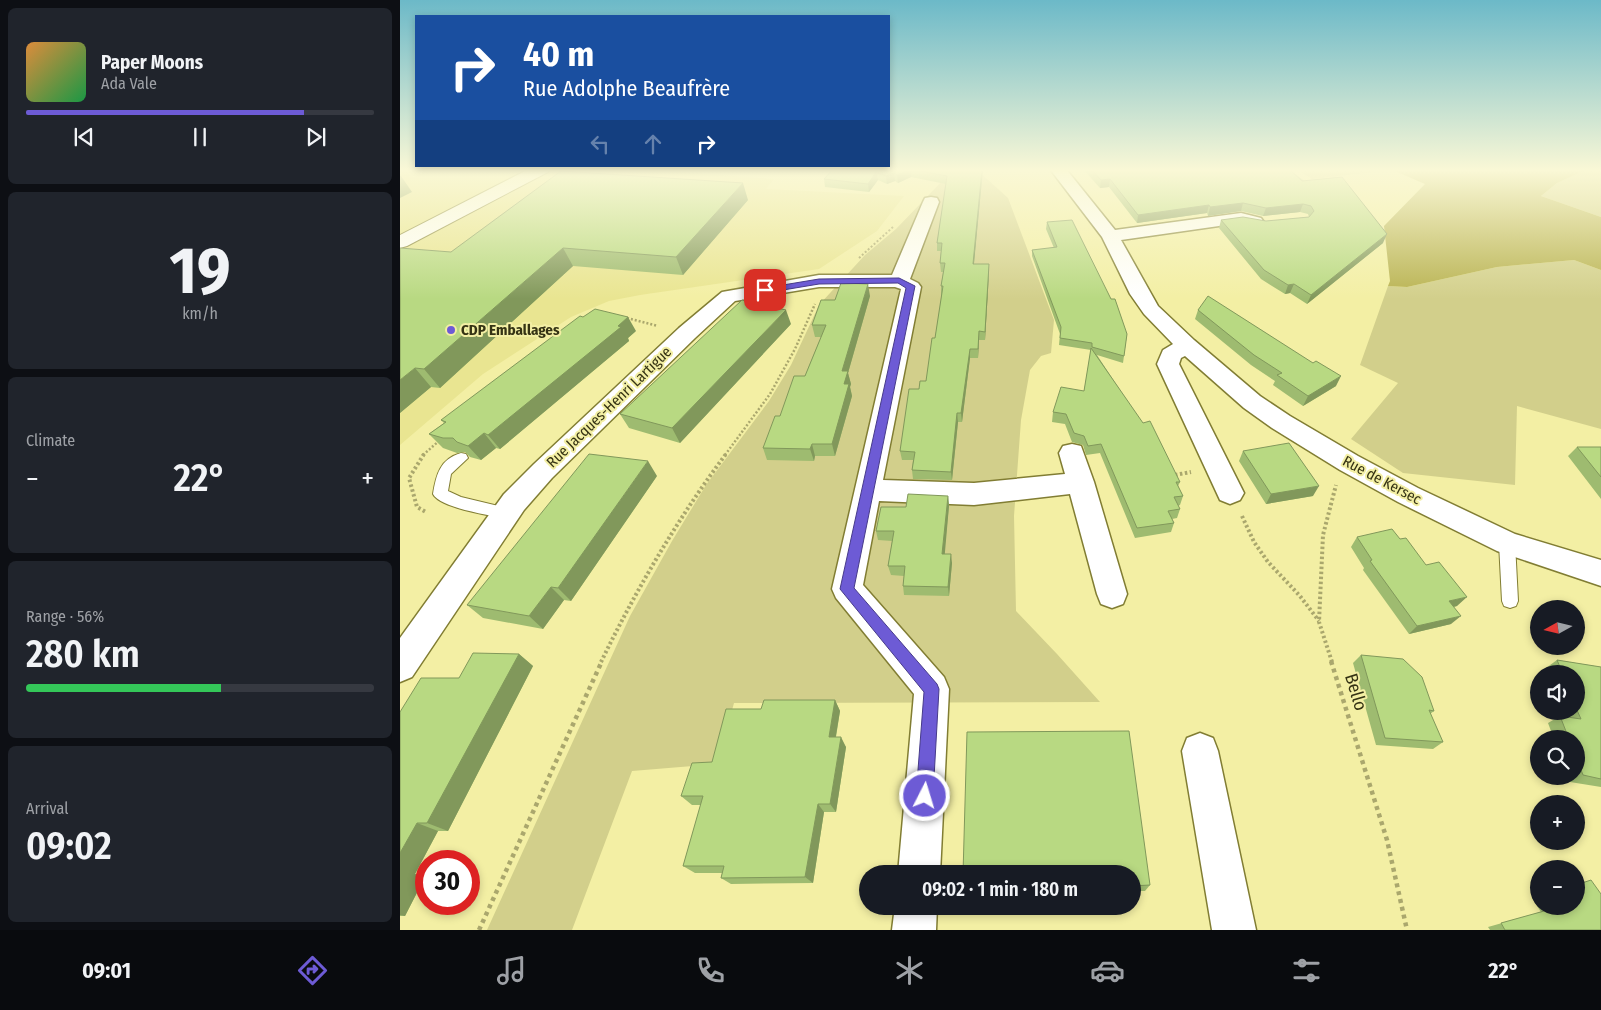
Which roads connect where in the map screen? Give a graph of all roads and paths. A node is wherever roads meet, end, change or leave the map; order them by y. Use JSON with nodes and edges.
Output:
{"nodes":[{"id":1,"x":458,"y":212,"type":"edge"},
{"id":2,"x":928,"y":212,"type":"edge"},
{"id":3,"x":1092,"y":212,"type":"edge"},
{"id":4,"x":1272,"y":222,"type":"edge"},
{"id":5,"x":895,"y":226,"type":"dead end"},
{"id":6,"x":1110,"y":236,"type":"junction"},
{"id":7,"x":400,"y":242,"type":"edge"},
{"id":8,"x":840,"y":281,"type":"junction"},
{"id":9,"x":905,"y":284,"type":"junction"},
{"id":10,"x":623,"y":317,"type":"edge"},
{"id":11,"x":687,"y":333,"type":"junction"},
{"id":12,"x":1186,"y":344,"type":"junction"},
{"id":13,"x":440,"y":440,"type":"edge"},
{"id":14,"x":1072,"y":453,"type":"dead end"},
{"id":15,"x":461,"y":458,"type":"edge"},
{"id":16,"x":1349,"y":463,"type":"junction"},
{"id":17,"x":1218,"y":467,"type":"junction"},
{"id":18,"x":1170,"y":476,"type":"edge"},
{"id":19,"x":1081,"y":482,"type":"junction"},
{"id":20,"x":867,"y":490,"type":"junction"},
{"id":21,"x":1230,"y":493,"type":"joint"},
{"id":22,"x":506,"y":513,"type":"junction"},
{"id":23,"x":431,"y":515,"type":"dead end"},
{"id":24,"x":1507,"y":543,"type":"junction"},
{"id":25,"x":1601,"y":573,"type":"edge"},
{"id":26,"x":1112,"y":594,"type":"dead end"},
{"id":27,"x":1510,"y":601,"type":"dead end"},
{"id":28,"x":1319,"y":622,"type":"junction"},
{"id":29,"x":400,"y":666,"type":"edge"},
{"id":30,"x":1200,"y":751,"type":"dead end"},
{"id":31,"x":920,"y":865,"type":"edge"},
{"id":32,"x":915,"y":915,"type":"edge"},
{"id":33,"x":479,"y":930,"type":"edge"},
{"id":34,"x":914,"y":930,"type":"edge"},
{"id":35,"x":1234,"y":930,"type":"edge"},
{"id":36,"x":1407,"y":930,"type":"edge"}],
"edges":[{"from":1,"to":7,"type":"street"},
{"from":2,"to":9,"type":"street"},
{"from":3,"to":6,"type":"street","name":"Rue de Kersec"},
{"from":4,"to":6,"type":"street"},
{"from":5,"to":8,"type":"path"},
{"from":6,"to":12,"type":"street","name":"Rue de Kersec"},
{"from":8,"to":9,"type":"street","name":"Rue Jacques-Henri Lartigue"},
{"from":8,"to":11,"type":"street","name":"Rue Jacques-Henri Lartigue"},
{"from":8,"to":33,"type":"path"},
{"from":9,"to":20,"type":"street"},
{"from":10,"to":11,"type":"path"},
{"from":11,"to":22,"type":"street","name":"Rue Jacques-Henri Lartigue"},
{"from":12,"to":16,"type":"street","name":"Rue de Kersec"},
{"from":12,"to":17,"type":"street"},
{"from":13,"to":23,"type":"path"},
{"from":14,"to":19,"type":"street"},
{"from":15,"to":22,"type":"lane"},
{"from":16,"to":24,"type":"street","name":"Rue de Kersec"},
{"from":16,"to":28,"type":"path","name":"Bello"},
{"from":17,"to":18,"type":"path"},
{"from":17,"to":21,"type":"street"},
{"from":19,"to":20,"type":"street"},
{"from":19,"to":26,"type":"street"},
{"from":20,"to":31,"type":"street"},
{"from":21,"to":28,"type":"path"},
{"from":22,"to":29,"type":"street","name":"Rue Jacques-Henri Lartigue"},
{"from":24,"to":25,"type":"street","name":"Rue de Kersec"},
{"from":24,"to":27,"type":"lane"},
{"from":28,"to":36,"type":"path","name":"Bello"},
{"from":30,"to":35,"type":"street"},
{"from":32,"to":34,"type":"street"}]}
